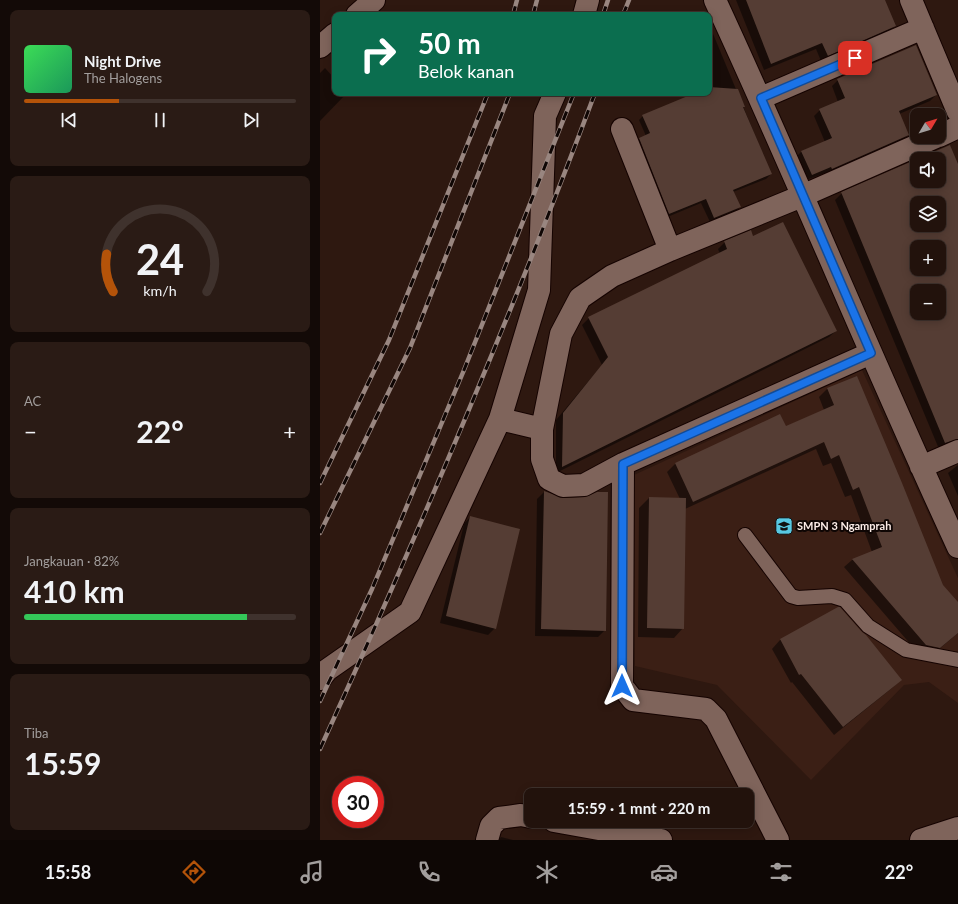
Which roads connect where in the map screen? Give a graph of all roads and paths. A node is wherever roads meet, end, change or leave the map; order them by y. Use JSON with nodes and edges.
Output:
{"nodes":[{"id":1,"x":374,"y":0,"type":"edge"},
{"id":2,"x":588,"y":0,"type":"edge"},
{"id":3,"x":715,"y":0,"type":"edge"},
{"id":4,"x":911,"y":0,"type":"edge"},
{"id":5,"x":360,"y":12,"type":"edge"},
{"id":6,"x":585,"y":12,"type":"edge"},
{"id":7,"x":923,"y":28,"type":"junction"},
{"id":8,"x":332,"y":37,"type":"edge"},
{"id":9,"x":320,"y":47,"type":"edge"},
{"id":10,"x":554,"y":96,"type":"edge"},
{"id":11,"x":761,"y":98,"type":"junction"},
{"id":12,"x":958,"y":112,"type":"edge"},
{"id":13,"x":958,"y":127,"type":"edge"},
{"id":14,"x":622,"y":129,"type":"dead end"},
{"id":15,"x":946,"y":133,"type":"edge"},
{"id":16,"x":920,"y":144,"type":"edge"},
{"id":17,"x":802,"y":196,"type":"junction"},
{"id":18,"x":670,"y":250,"type":"junction"},
{"id":19,"x":871,"y":353,"type":"junction"},
{"id":20,"x":500,"y":419,"type":"junction"},
{"id":21,"x":542,"y":429,"type":"junction"},
{"id":22,"x":958,"y":451,"type":"edge"},
{"id":23,"x":623,"y":464,"type":"junction"},
{"id":24,"x":921,"y":467,"type":"junction"},
{"id":25,"x":745,"y":536,"type":"dead end"},
{"id":26,"x":958,"y":547,"type":"edge"},
{"id":27,"x":958,"y":660,"type":"edge"},
{"id":28,"x":320,"y":680,"type":"edge"},
{"id":29,"x":524,"y":816,"type":"edge"},
{"id":30,"x":594,"y":828,"type":"edge"},
{"id":31,"x":958,"y":828,"type":"edge"},
{"id":32,"x":487,"y":840,"type":"edge"},
{"id":33,"x":662,"y":840,"type":"edge"},
{"id":34,"x":778,"y":840,"type":"edge"},
{"id":35,"x":921,"y":840,"type":"edge"}],
"edges":[{"from":1,"to":5,"type":"street"},
{"from":2,"to":6,"type":"street"},
{"from":3,"to":11,"type":"street"},
{"from":4,"to":7,"type":"street"},
{"from":7,"to":11,"type":"street"},
{"from":7,"to":12,"type":"street"},
{"from":8,"to":9,"type":"street"},
{"from":10,"to":20,"type":"street"},
{"from":11,"to":17,"type":"street"},
{"from":13,"to":15,"type":"street"},
{"from":14,"to":18,"type":"street"},
{"from":16,"to":17,"type":"street"},
{"from":17,"to":18,"type":"street"},
{"from":17,"to":19,"type":"street"},
{"from":18,"to":21,"type":"street"},
{"from":19,"to":23,"type":"street"},
{"from":19,"to":24,"type":"street"},
{"from":20,"to":21,"type":"street"},
{"from":20,"to":28,"type":"street"},
{"from":21,"to":23,"type":"street"},
{"from":22,"to":24,"type":"street"},
{"from":23,"to":34,"type":"street"},
{"from":24,"to":26,"type":"street"},
{"from":25,"to":27,"type":"lane"},
{"from":29,"to":32,"type":"street"},
{"from":30,"to":33,"type":"street"},
{"from":31,"to":35,"type":"street"}]}
